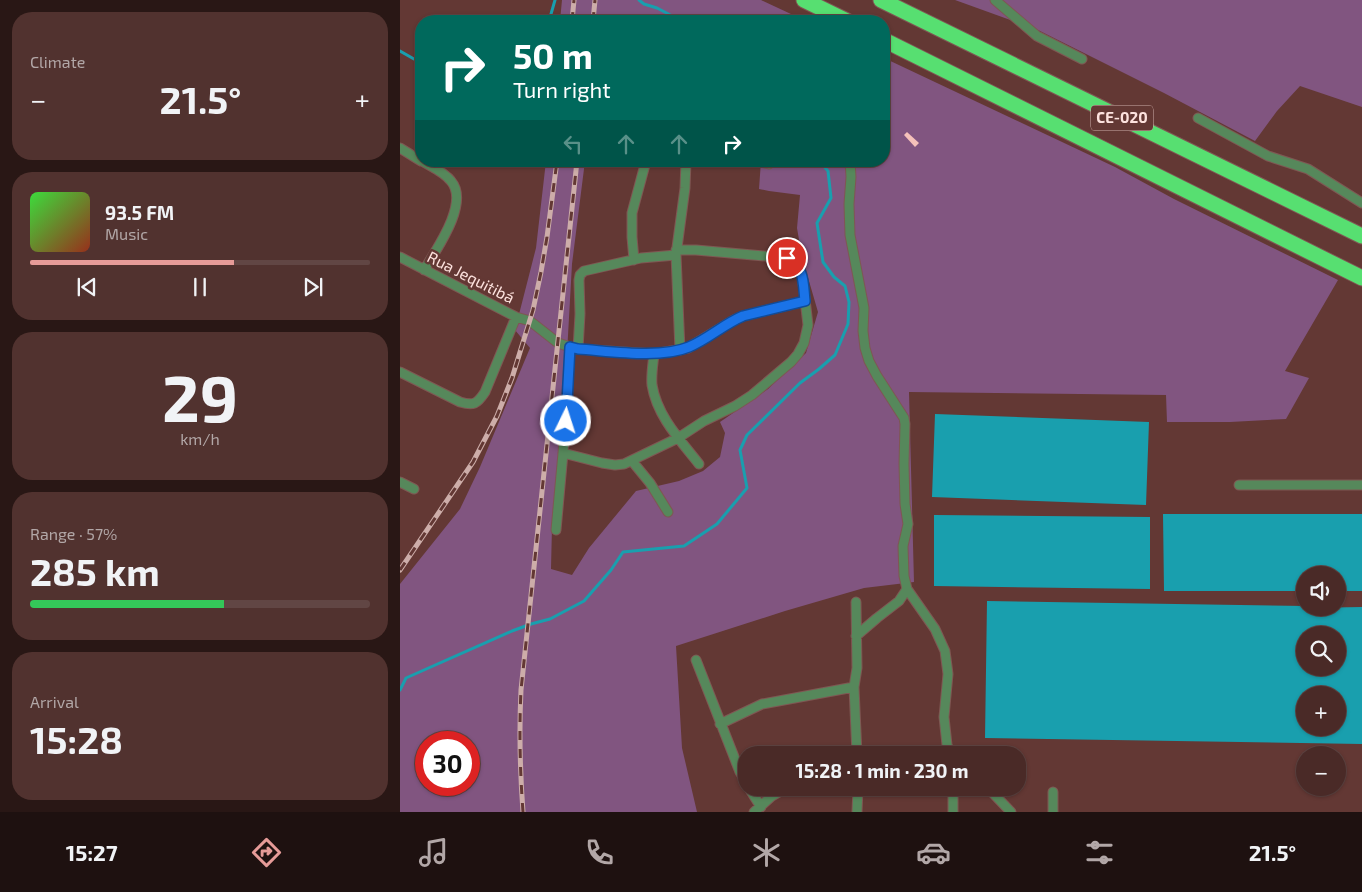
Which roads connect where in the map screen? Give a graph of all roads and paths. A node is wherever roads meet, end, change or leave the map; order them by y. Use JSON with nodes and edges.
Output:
{"nodes":[{"id":1,"x":804,"y":0,"type":"edge"},
{"id":2,"x":881,"y":0,"type":"edge"},
{"id":3,"x":995,"y":0,"type":"edge"},
{"id":4,"x":835,"y":15,"type":"edge"},
{"id":5,"x":890,"y":43,"type":"edge"},
{"id":6,"x":1082,"y":59,"type":"dead end"},
{"id":7,"x":1198,"y":118,"type":"dead end"},
{"id":8,"x":400,"y":148,"type":"edge"},
{"id":9,"x":415,"y":157,"type":"edge"},
{"id":10,"x":433,"y":167,"type":"edge"},
{"id":11,"x":644,"y":167,"type":"edge"},
{"id":12,"x":686,"y":167,"type":"edge"},
{"id":13,"x":850,"y":167,"type":"edge"},
{"id":14,"x":1362,"y":203,"type":"edge"},
{"id":15,"x":1362,"y":236,"type":"edge"},
{"id":16,"x":676,"y":252,"type":"junction"},
{"id":17,"x":400,"y":257,"type":"edge"},
{"id":18,"x":634,"y":260,"type":"junction"},
{"id":19,"x":424,"y":270,"type":"junction"},
{"id":20,"x":1362,"y":278,"type":"edge"},
{"id":21,"x":805,"y":301,"type":"junction"},
{"id":22,"x":516,"y":316,"type":"junction"},
{"id":23,"x":574,"y":348,"type":"junction"},
{"id":24,"x":680,"y":350,"type":"junction"},
{"id":25,"x":654,"y":354,"type":"junction"},
{"id":26,"x":400,"y":372,"type":"edge"},
{"id":27,"x":678,"y":438,"type":"junction"},
{"id":28,"x":563,"y":453,"type":"junction"},
{"id":29,"x":632,"y":460,"type":"junction"},
{"id":30,"x":699,"y":464,"type":"dead end"},
{"id":31,"x":400,"y":482,"type":"edge"},
{"id":32,"x":1239,"y":484,"type":"dead end"},
{"id":33,"x":1362,"y":485,"type":"edge"},
{"id":34,"x":414,"y":489,"type":"dead end"},
{"id":35,"x":668,"y":512,"type":"dead end"},
{"id":36,"x":556,"y":530,"type":"dead end"},
{"id":37,"x":907,"y":589,"type":"junction"},
{"id":38,"x":856,"y":602,"type":"dead end"},
{"id":39,"x":856,"y":636,"type":"junction"},
{"id":40,"x":696,"y":660,"type":"dead end"},
{"id":41,"x":854,"y":687,"type":"junction"},
{"id":42,"x":720,"y":724,"type":"junction"},
{"id":43,"x":857,"y":746,"type":"edge"},
{"id":44,"x":947,"y":746,"type":"edge"},
{"id":45,"x":738,"y":767,"type":"edge"},
{"id":46,"x":1053,"y":792,"type":"dead end"},
{"id":47,"x":753,"y":796,"type":"edge"},
{"id":48,"x":772,"y":796,"type":"edge"},
{"id":49,"x":858,"y":796,"type":"edge"},
{"id":50,"x":953,"y":796,"type":"edge"},
{"id":51,"x":996,"y":796,"type":"edge"},
{"id":52,"x":757,"y":809,"type":"edge"},
{"id":53,"x":857,"y":812,"type":"edge"},
{"id":54,"x":953,"y":812,"type":"edge"},
{"id":55,"x":1011,"y":812,"type":"edge"},
{"id":56,"x":1053,"y":812,"type":"edge"}],
"edges":[{"from":1,"to":4,"type":"highway"},
{"from":2,"to":15,"type":"highway","number":"CE-020"},
{"from":3,"to":6,"type":"street"},
{"from":5,"to":20,"type":"highway","number":"CE-020"},
{"from":7,"to":14,"type":"street"},
{"from":8,"to":9,"type":"street"},
{"from":10,"to":19,"type":"street"},
{"from":11,"to":18,"type":"street"},
{"from":12,"to":16,"type":"street"},
{"from":13,"to":37,"type":"street"},
{"from":16,"to":18,"type":"street"},
{"from":16,"to":21,"type":"street"},
{"from":16,"to":24,"type":"street"},
{"from":17,"to":19,"type":"street","name":"Rua Jequitibá"},
{"from":18,"to":23,"type":"street"},
{"from":19,"to":22,"type":"street","name":"Rua Jequitibá"},
{"from":21,"to":24,"type":"street"},
{"from":21,"to":27,"type":"street"},
{"from":22,"to":23,"type":"street","name":"Rua Jequitibá"},
{"from":22,"to":26,"type":"street"},
{"from":23,"to":25,"type":"street"},
{"from":23,"to":28,"type":"street"},
{"from":24,"to":25,"type":"street"},
{"from":25,"to":27,"type":"street"},
{"from":27,"to":29,"type":"street"},
{"from":27,"to":30,"type":"street"},
{"from":28,"to":29,"type":"street"},
{"from":28,"to":36,"type":"street"},
{"from":29,"to":35,"type":"street"},
{"from":31,"to":34,"type":"street"},
{"from":32,"to":33,"type":"street"},
{"from":37,"to":39,"type":"street"},
{"from":37,"to":44,"type":"street"},
{"from":38,"to":39,"type":"street"},
{"from":39,"to":41,"type":"street"},
{"from":40,"to":42,"type":"street"},
{"from":41,"to":42,"type":"street"},
{"from":41,"to":43,"type":"street"},
{"from":42,"to":45,"type":"street"},
{"from":46,"to":56,"type":"street"},
{"from":47,"to":52,"type":"street"},
{"from":48,"to":52,"type":"street"},
{"from":49,"to":53,"type":"street"},
{"from":50,"to":54,"type":"street"},
{"from":51,"to":55,"type":"street"}]}
